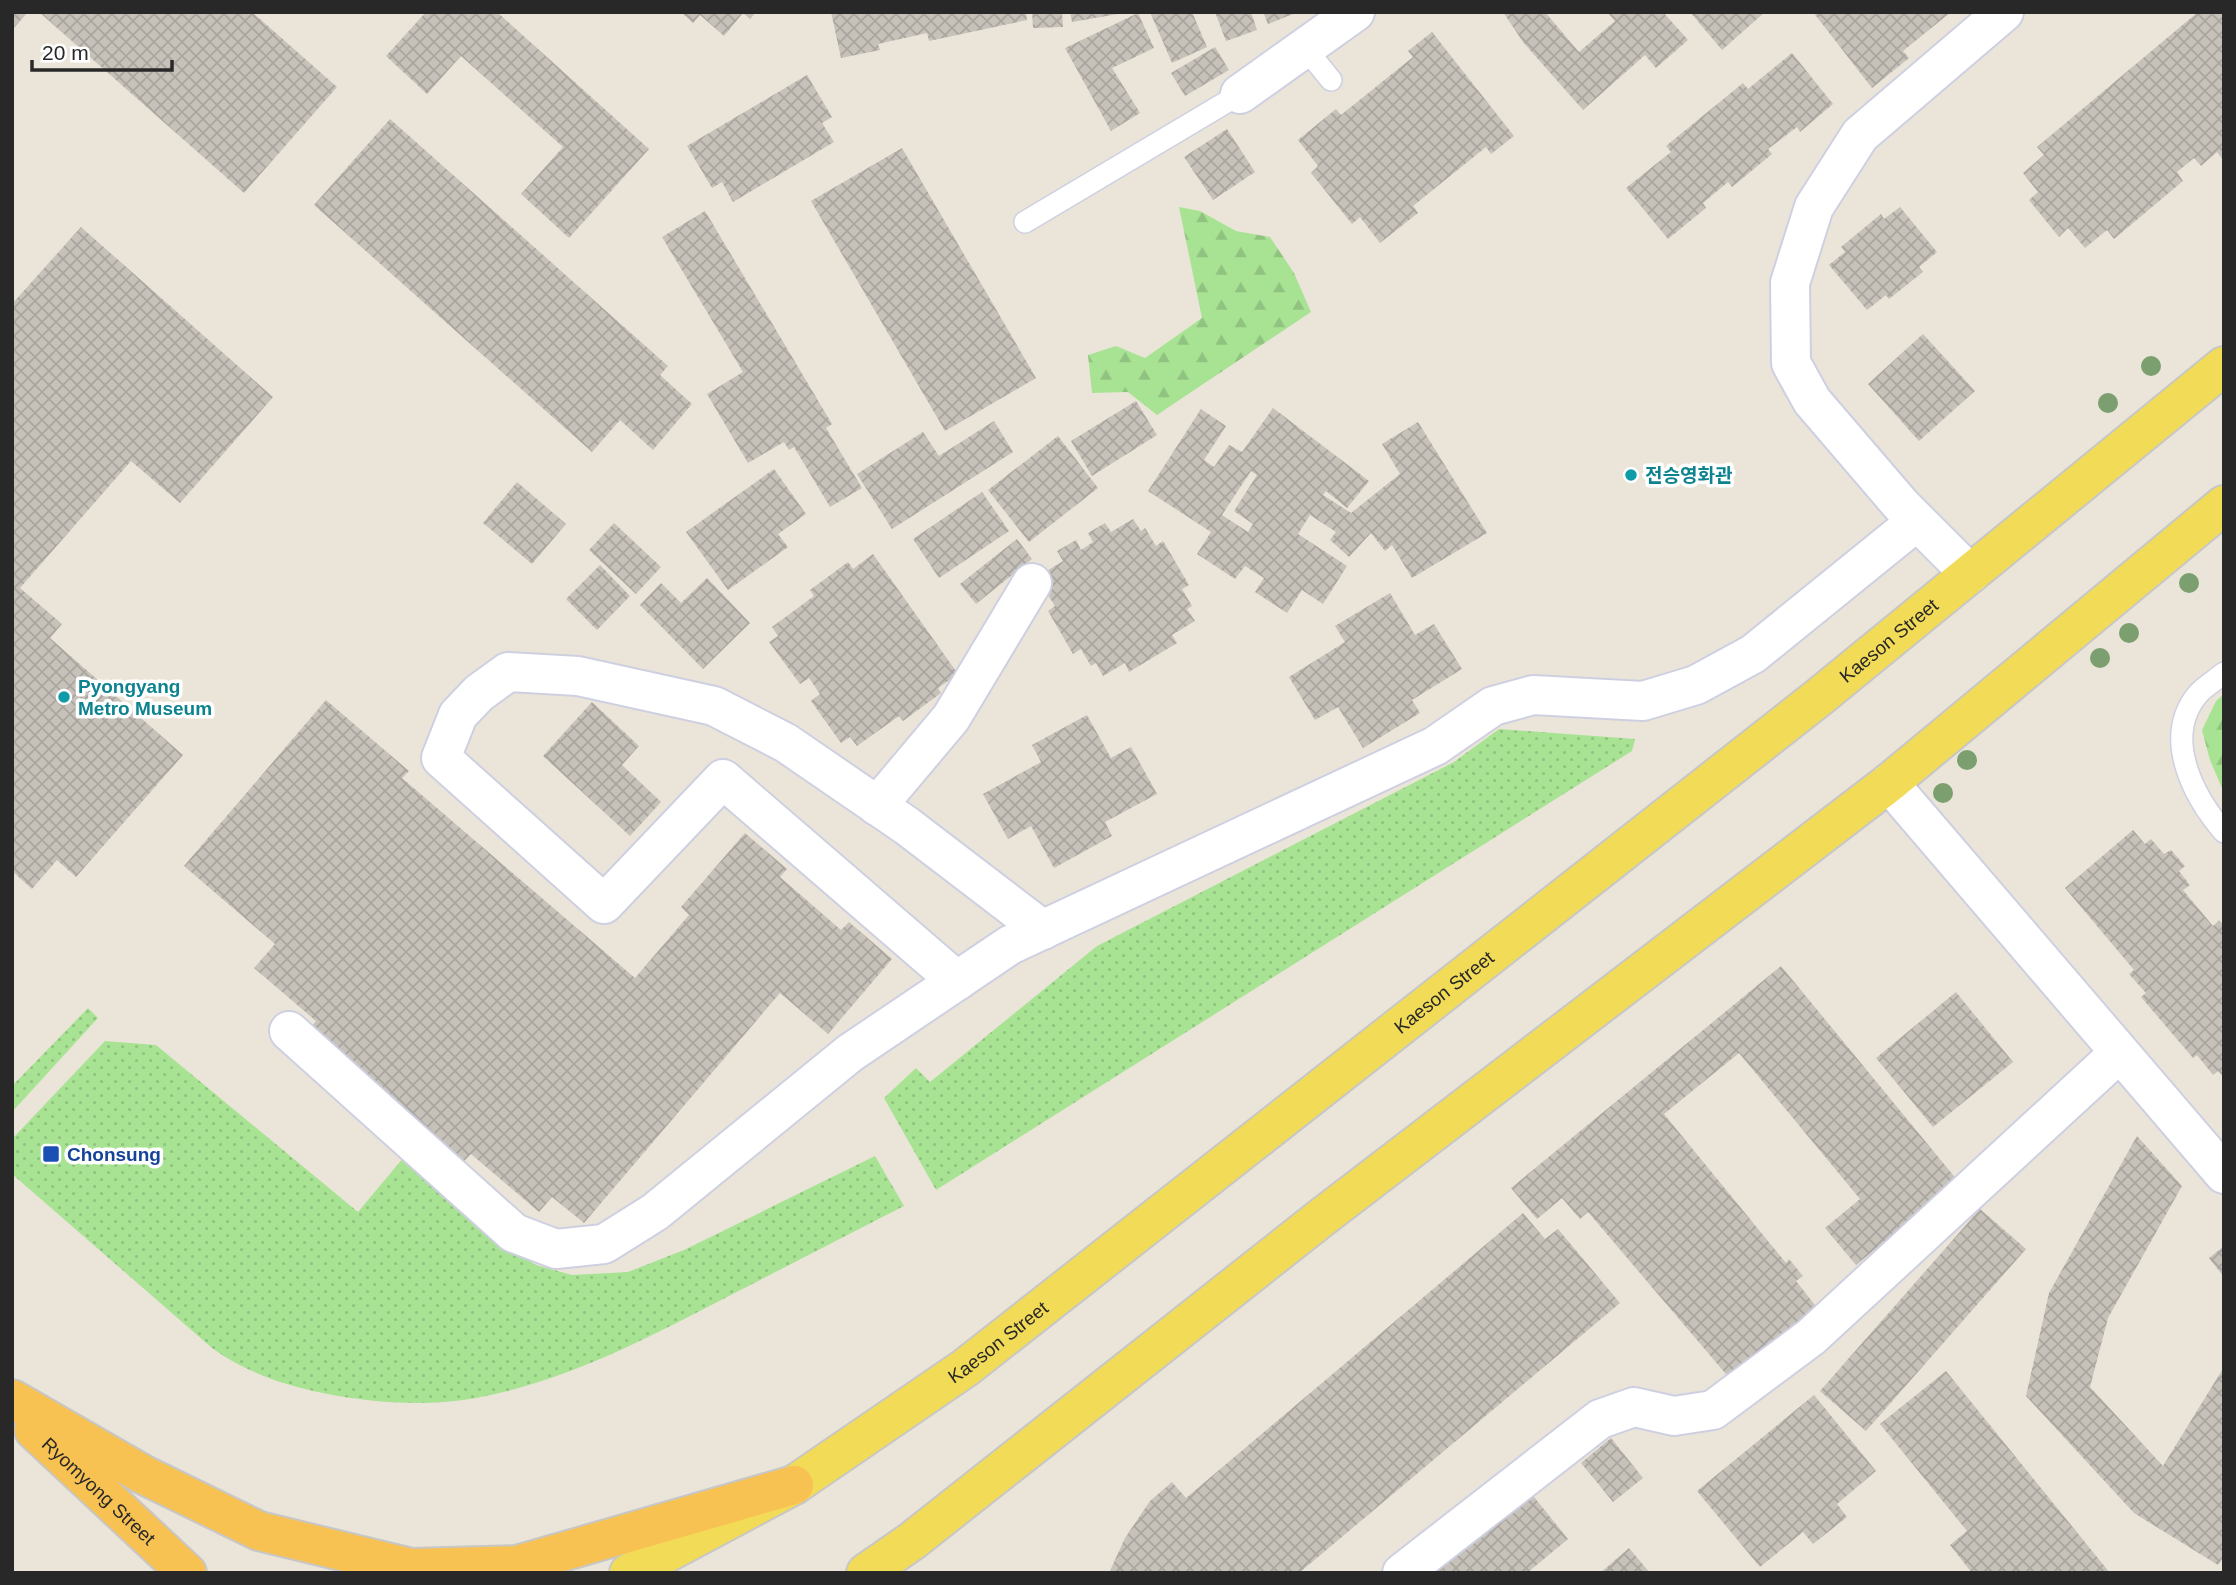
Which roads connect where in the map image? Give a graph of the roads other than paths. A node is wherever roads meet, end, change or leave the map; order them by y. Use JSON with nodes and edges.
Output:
{"nodes":[{"id":1,"x":1355,"y":12,"type":"edge"},
{"id":2,"x":2004,"y":12,"type":"edge"},
{"id":3,"x":1306,"y":48,"type":"junction"},
{"id":4,"x":1331,"y":80,"type":"dead end"},
{"id":5,"x":1240,"y":94,"type":"joint"},
{"id":6,"x":1025,"y":222,"type":"dead end"},
{"id":7,"x":2224,"y":366,"type":"edge"},
{"id":8,"x":2224,"y":505,"type":"edge"},
{"id":9,"x":1916,"y":522,"type":"junction"},
{"id":10,"x":1970,"y":574,"type":"junction"},
{"id":11,"x":1032,"y":583,"type":"dead end"},
{"id":12,"x":2224,"y":673,"type":"edge"},
{"id":13,"x":1889,"y":783,"type":"junction"},
{"id":14,"x":877,"y":806,"type":"junction"},
{"id":15,"x":2224,"y":832,"type":"edge"},
{"id":16,"x":1043,"y":930,"type":"junction"},
{"id":17,"x":957,"y":981,"type":"junction"},
{"id":18,"x":289,"y":1031,"type":"dead end"},
{"id":19,"x":2118,"y":1054,"type":"junction"},
{"id":20,"x":2224,"y":1174,"type":"edge"},
{"id":21,"x":12,"y":1399,"type":"edge"},
{"id":22,"x":12,"y":1410,"type":"edge"},
{"id":23,"x":794,"y":1485,"type":"junction"},
{"id":24,"x":187,"y":1573,"type":"edge"},
{"id":25,"x":629,"y":1573,"type":"edge"},
{"id":26,"x":866,"y":1573,"type":"edge"},
{"id":27,"x":1402,"y":1573,"type":"edge"}],
"edges":[{"from":1,"to":3,"type":"street"},
{"from":2,"to":9,"type":"street"},
{"from":3,"to":4,"type":"lane"},
{"from":3,"to":5,"type":"street"},
{"from":5,"to":6,"type":"lane"},
{"from":7,"to":10,"type":"main road","name":"Kaeson Street"},
{"from":8,"to":13,"type":"main road"},
{"from":9,"to":10,"type":"street"},
{"from":9,"to":16,"type":"street"},
{"from":10,"to":23,"type":"main road","name":"Kaeson Street"},
{"from":11,"to":14,"type":"street"},
{"from":12,"to":15,"type":"lane"},
{"from":13,"to":19,"type":"street"},
{"from":13,"to":26,"type":"main road"},
{"from":14,"to":16,"type":"street"},
{"from":14,"to":17,"type":"street"},
{"from":16,"to":17,"type":"street"},
{"from":17,"to":18,"type":"street"},
{"from":19,"to":20,"type":"street"},
{"from":19,"to":27,"type":"street"},
{"from":21,"to":23,"type":"highway"},
{"from":22,"to":24,"type":"highway","name":"Ryomyong Street"},
{"from":23,"to":25,"type":"main road","name":"Kaeson Street"}]}
